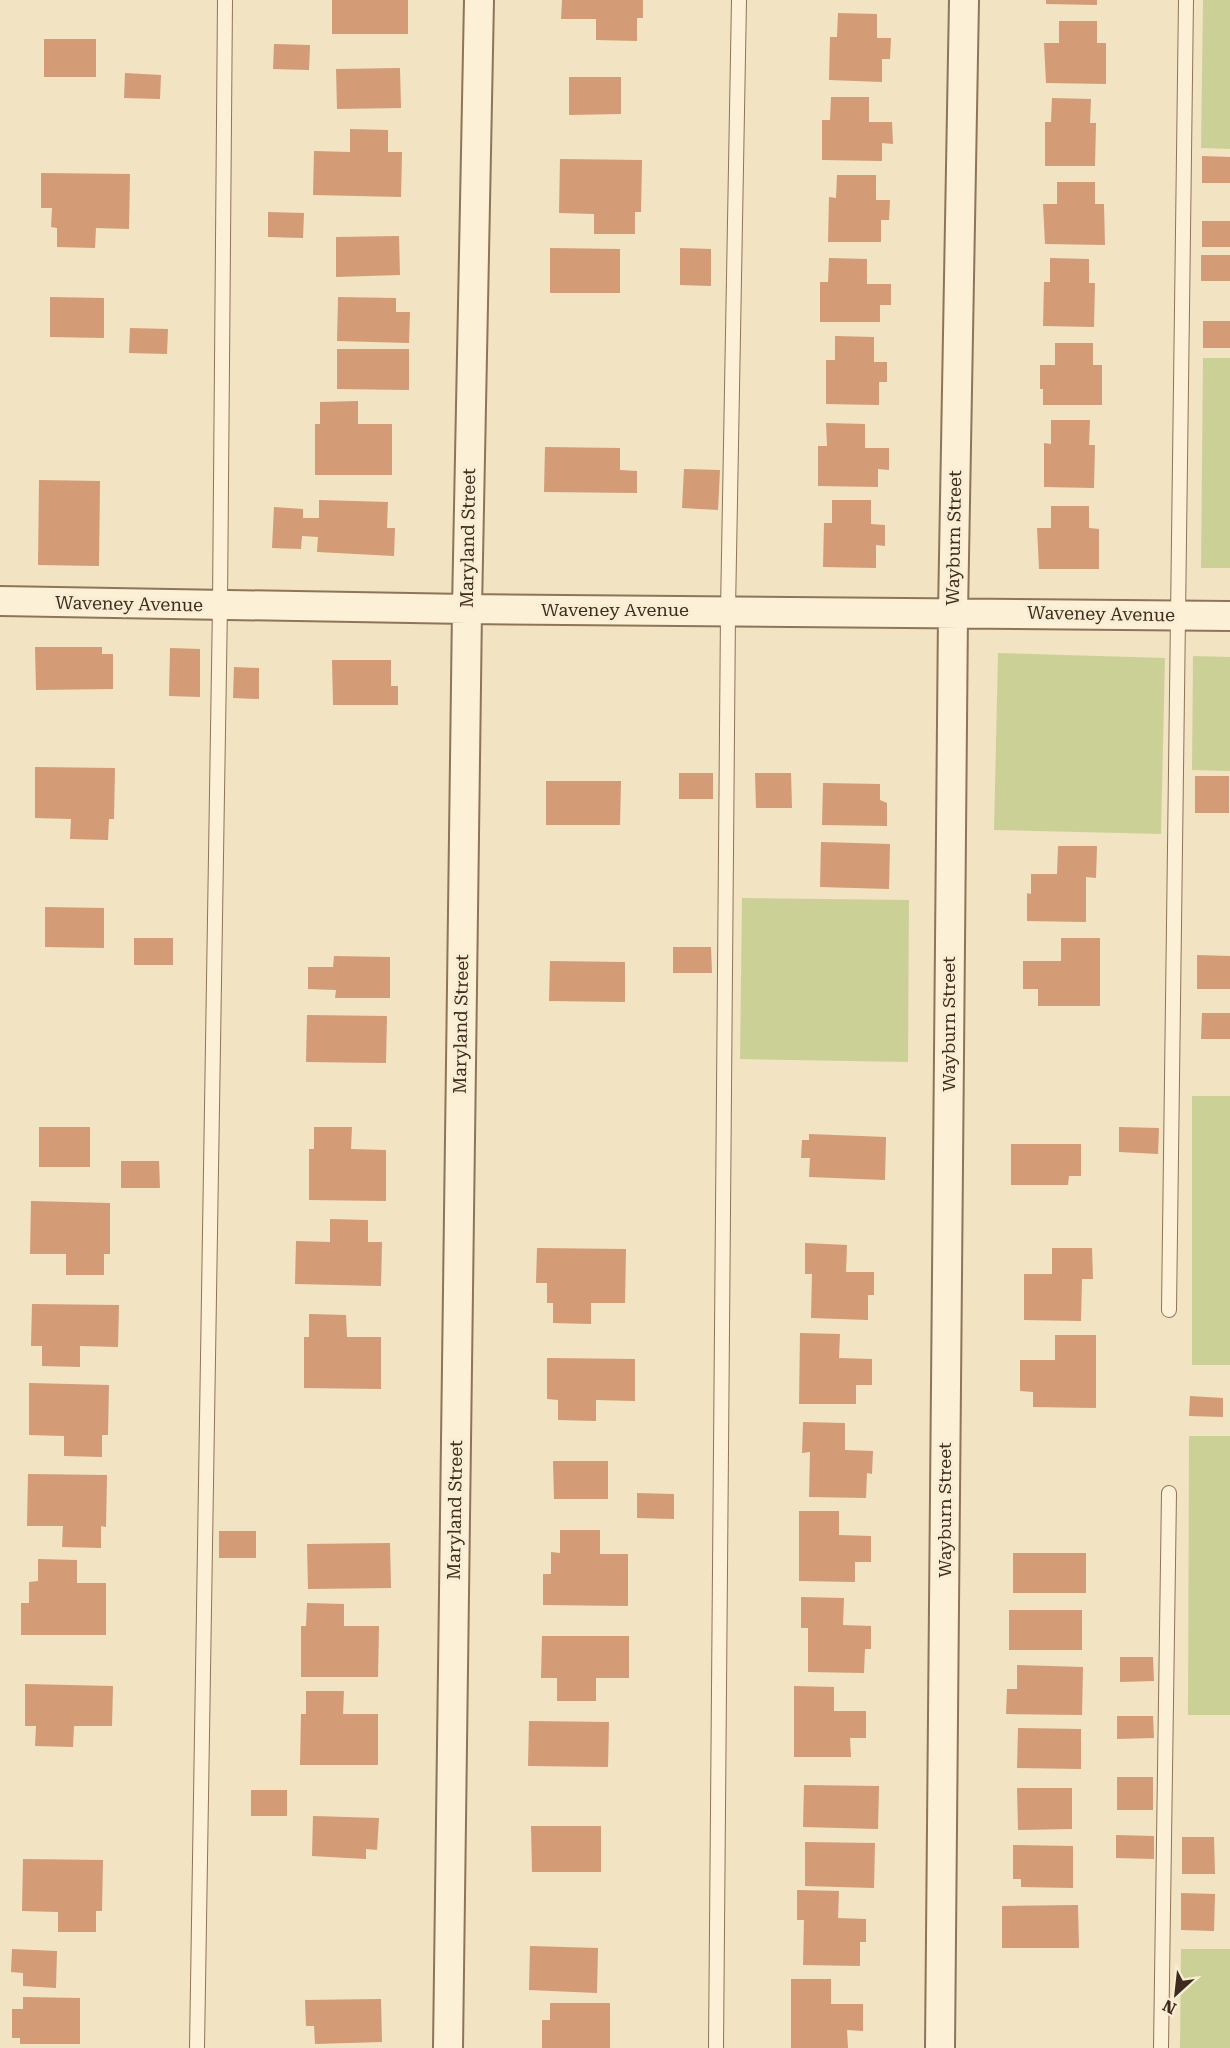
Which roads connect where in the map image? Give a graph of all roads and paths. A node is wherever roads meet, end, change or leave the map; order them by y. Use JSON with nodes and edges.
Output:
{"nodes":[{"id":1,"x":225,"y":0,"type":"edge"},
{"id":2,"x":479,"y":0,"type":"edge"},
{"id":3,"x":739,"y":0,"type":"edge"},
{"id":4,"x":964,"y":0,"type":"edge"},
{"id":5,"x":1186,"y":0,"type":"edge"},
{"id":6,"x":0,"y":601,"type":"edge"},
{"id":7,"x":220,"y":605,"type":"junction"},
{"id":8,"x":467,"y":609,"type":"junction"},
{"id":9,"x":728,"y":611,"type":"junction"},
{"id":10,"x":953,"y":613,"type":"junction"},
{"id":11,"x":1179,"y":615,"type":"junction"},
{"id":12,"x":1230,"y":616,"type":"edge"},
{"id":13,"x":1169,"y":1310,"type":"dead end"},
{"id":14,"x":1169,"y":1493,"type":"dead end"},
{"id":15,"x":197,"y":2048,"type":"edge"},
{"id":16,"x":448,"y":2048,"type":"edge"},
{"id":17,"x":716,"y":2048,"type":"edge"},
{"id":18,"x":940,"y":2048,"type":"edge"},
{"id":19,"x":1161,"y":2048,"type":"edge"}],
"edges":[{"from":1,"to":7,"type":"lane"},
{"from":2,"to":8,"type":"street","name":"Maryland Street"},
{"from":3,"to":9,"type":"lane"},
{"from":4,"to":10,"type":"street","name":"Wayburn Street"},
{"from":5,"to":11,"type":"lane"},
{"from":6,"to":7,"type":"street","name":"Waveney Avenue"},
{"from":7,"to":8,"type":"street","name":"Waveney Avenue"},
{"from":7,"to":15,"type":"lane"},
{"from":8,"to":9,"type":"street","name":"Waveney Avenue"},
{"from":8,"to":16,"type":"street","name":"Maryland Street"},
{"from":9,"to":10,"type":"street","name":"Waveney Avenue"},
{"from":9,"to":17,"type":"lane"},
{"from":10,"to":11,"type":"street","name":"Waveney Avenue"},
{"from":10,"to":18,"type":"street","name":"Wayburn Street"},
{"from":11,"to":12,"type":"street","name":"Waveney Avenue"},
{"from":11,"to":13,"type":"lane"},
{"from":14,"to":19,"type":"lane"}]}
